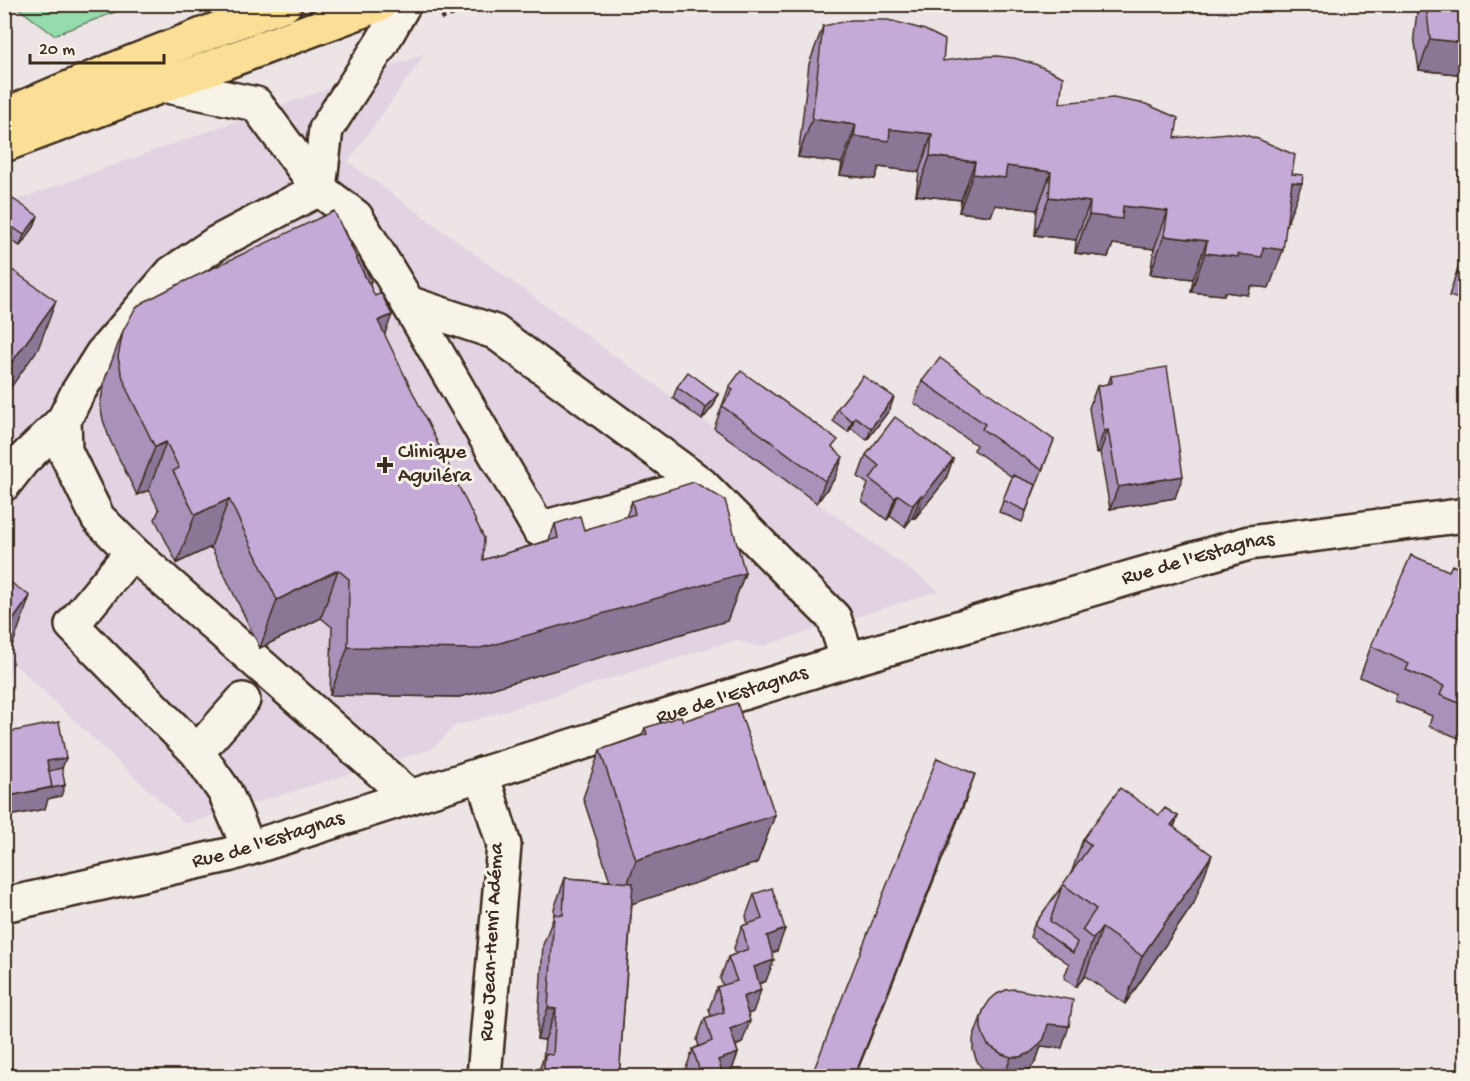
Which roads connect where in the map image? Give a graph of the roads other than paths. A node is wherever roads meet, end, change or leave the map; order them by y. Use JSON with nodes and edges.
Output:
{"nodes":[{"id":1,"x":285,"y":4,"type":"edge"},
{"id":2,"x":380,"y":4,"type":"edge"},
{"id":3,"x":404,"y":4,"type":"edge"},
{"id":4,"x":162,"y":85,"type":"junction"},
{"id":5,"x":4,"y":116,"type":"edge"},
{"id":6,"x":4,"y":145,"type":"edge"},
{"id":7,"x":319,"y":189,"type":"junction"},
{"id":8,"x":408,"y":303,"type":"junction"},
{"id":9,"x":64,"y":420,"type":"junction"},
{"id":10,"x":4,"y":484,"type":"edge"},
{"id":11,"x":701,"y":484,"type":"junction"},
{"id":12,"x":1466,"y":515,"type":"edge"},
{"id":13,"x":132,"y":552,"type":"junction"},
{"id":14,"x":848,"y":660,"type":"junction"},
{"id":15,"x":243,"y":700,"type":"dead end"},
{"id":16,"x":198,"y":752,"type":"junction"},
{"id":17,"x":482,"y":774,"type":"junction"},
{"id":18,"x":410,"y":797,"type":"junction"},
{"id":19,"x":249,"y":848,"type":"junction"},
{"id":20,"x":4,"y":904,"type":"edge"},
{"id":21,"x":484,"y":1077,"type":"edge"}],
"edges":[{"from":1,"to":5,"type":"main road"},
{"from":2,"to":4,"type":"main road"},
{"from":3,"to":7,"type":"street"},
{"from":4,"to":6,"type":"main road"},
{"from":4,"to":7,"type":"street"},
{"from":7,"to":8,"type":"street"},
{"from":7,"to":9,"type":"street"},
{"from":8,"to":11,"type":"street"},
{"from":8,"to":11,"type":"street"},
{"from":9,"to":10,"type":"street"},
{"from":9,"to":13,"type":"street"},
{"from":11,"to":14,"type":"street"},
{"from":12,"to":14,"type":"street","name":"Rue de l'Estagnas"},
{"from":13,"to":16,"type":"street"},
{"from":13,"to":18,"type":"street"},
{"from":14,"to":17,"type":"street","name":"Rue de l'Estagnas"},
{"from":15,"to":16,"type":"street"},
{"from":16,"to":19,"type":"street"},
{"from":17,"to":18,"type":"street","name":"Rue de l'Estagnas"},
{"from":17,"to":21,"type":"street","name":"Rue Jean-Henri Adéma"},
{"from":18,"to":19,"type":"street","name":"Rue de l'Estagnas"},
{"from":19,"to":20,"type":"street","name":"Rue de l'Estagnas"}]}
